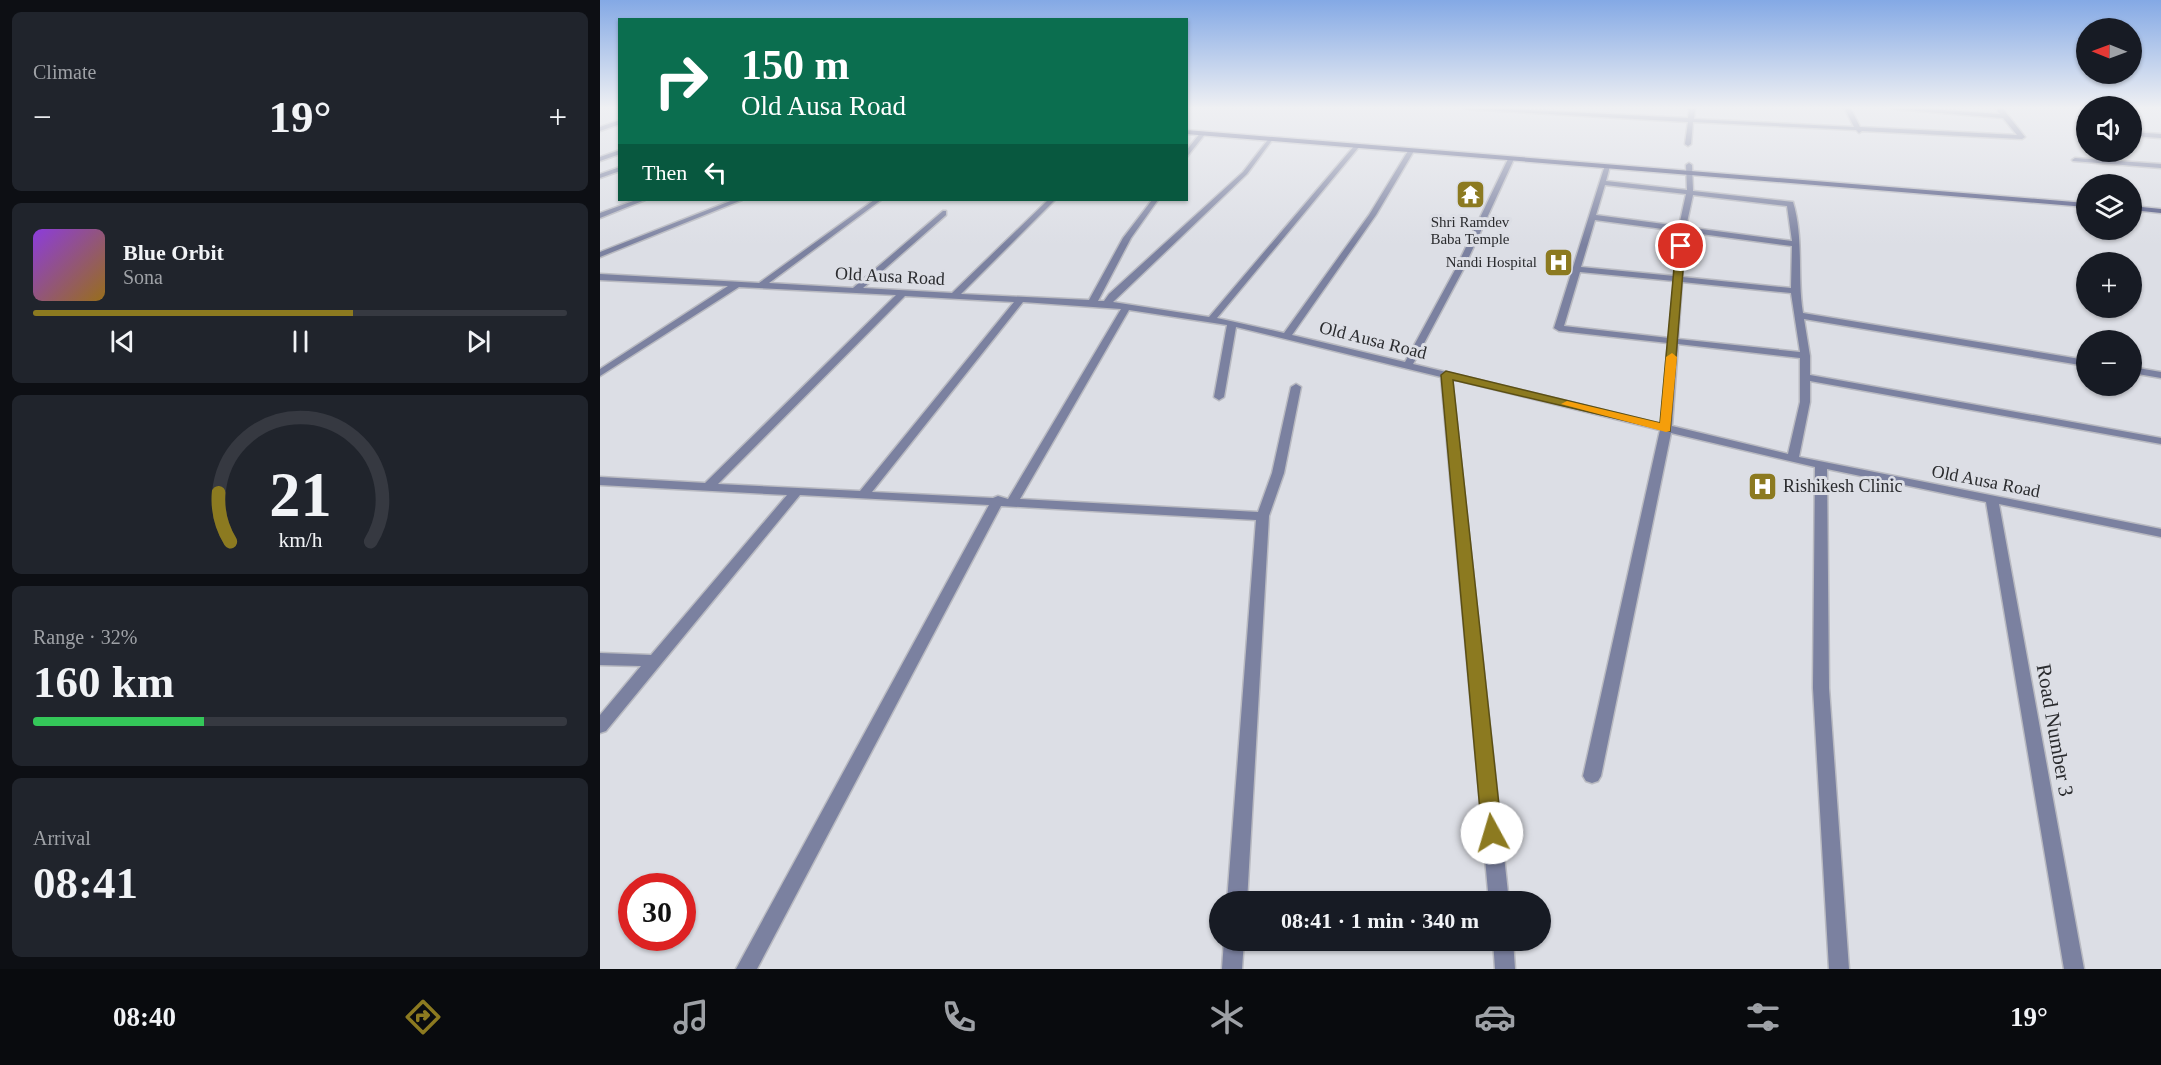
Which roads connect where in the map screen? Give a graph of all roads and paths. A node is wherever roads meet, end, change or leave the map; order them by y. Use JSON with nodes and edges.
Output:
{"nodes":[{"id":1,"x":1259,"y":154,"type":"edge"},
{"id":2,"x":1350,"y":154,"type":"edge"},
{"id":3,"x":1409,"y":154,"type":"edge"},
{"id":4,"x":1451,"y":154,"type":"edge"},
{"id":5,"x":1512,"y":154,"type":"edge"},
{"id":6,"x":1511,"y":159,"type":"junction"},
{"id":7,"x":2075,"y":160,"type":"dead end"},
{"id":8,"x":1607,"y":166,"type":"junction"},
{"id":9,"x":2161,"y":166,"type":"edge"},
{"id":10,"x":1689,"y":169,"type":"junction"},
{"id":11,"x":618,"y":170,"type":"edge"},
{"id":12,"x":600,"y":176,"type":"edge"},
{"id":13,"x":1602,"y":183,"type":"junction"},
{"id":14,"x":1690,"y":191,"type":"junction"},
{"id":15,"x":2076,"y":196,"type":"edge"},
{"id":16,"x":638,"y":201,"type":"edge"},
{"id":17,"x":735,"y":201,"type":"edge"},
{"id":18,"x":877,"y":201,"type":"edge"},
{"id":19,"x":1051,"y":201,"type":"edge"},
{"id":20,"x":1154,"y":201,"type":"edge"},
{"id":21,"x":2142,"y":202,"type":"edge"},
{"id":22,"x":2161,"y":203,"type":"edge"},
{"id":23,"x":2076,"y":204,"type":"edge"},
{"id":24,"x":2142,"y":209,"type":"edge"},
{"id":25,"x":2161,"y":211,"type":"edge"},
{"id":26,"x":943,"y":213,"type":"dead end"},
{"id":27,"x":600,"y":216,"type":"edge"},
{"id":28,"x":1592,"y":217,"type":"junction"},
{"id":29,"x":1682,"y":230,"type":"junction"},
{"id":30,"x":1796,"y":244,"type":"junction"},
{"id":31,"x":600,"y":255,"type":"edge"},
{"id":32,"x":1576,"y":269,"type":"junction"},
{"id":33,"x":600,"y":278,"type":"edge"},
{"id":34,"x":1678,"y":278,"type":"junction"},
{"id":35,"x":736,"y":285,"type":"junction"},
{"id":36,"x":760,"y":286,"type":"junction"},
{"id":37,"x":855,"y":291,"type":"junction"},
{"id":38,"x":1795,"y":291,"type":"junction"},
{"id":39,"x":902,"y":294,"type":"junction"},
{"id":40,"x":954,"y":296,"type":"junction"},
{"id":41,"x":1020,"y":300,"type":"junction"},
{"id":42,"x":1092,"y":303,"type":"junction"},
{"id":43,"x":1107,"y":304,"type":"junction"},
{"id":44,"x":1126,"y":308,"type":"junction"},
{"id":45,"x":1798,"y":315,"type":"junction"},
{"id":46,"x":1211,"y":320,"type":"junction"},
{"id":47,"x":1232,"y":323,"type":"junction"},
{"id":48,"x":1286,"y":336,"type":"junction"},
{"id":49,"x":1673,"y":341,"type":"junction"},
{"id":50,"x":1805,"y":356,"type":"junction"},
{"id":51,"x":2076,"y":361,"type":"edge"},
{"id":52,"x":1408,"y":365,"type":"junction"},
{"id":53,"x":2142,"y":372,"type":"edge"},
{"id":54,"x":600,"y":373,"type":"edge"},
{"id":55,"x":1446,"y":375,"type":"junction"},
{"id":56,"x":2161,"y":375,"type":"edge"},
{"id":57,"x":1804,"y":377,"type":"junction"},
{"id":58,"x":1296,"y":387,"type":"dead end"},
{"id":59,"x":1218,"y":397,"type":"dead end"},
{"id":60,"x":1666,"y":428,"type":"junction"},
{"id":61,"x":2161,"y":441,"type":"edge"},
{"id":62,"x":1793,"y":459,"type":"junction"},
{"id":63,"x":1821,"y":465,"type":"junction"},
{"id":64,"x":600,"y":481,"type":"edge"},
{"id":65,"x":709,"y":486,"type":"junction"},
{"id":66,"x":797,"y":491,"type":"junction"},
{"id":67,"x":864,"y":494,"type":"junction"},
{"id":68,"x":1992,"y":499,"type":"junction"},
{"id":69,"x":1006,"y":501,"type":"junction"},
{"id":70,"x":1263,"y":516,"type":"junction"},
{"id":71,"x":2161,"y":533,"type":"edge"},
{"id":72,"x":600,"y":659,"type":"edge"},
{"id":73,"x":654,"y":662,"type":"junction"},
{"id":74,"x":600,"y":726,"type":"edge"},
{"id":75,"x":1592,"y":776,"type":"dead end"},
{"id":76,"x":1238,"y":891,"type":"edge"},
{"id":77,"x":1498,"y":891,"type":"edge"},
{"id":78,"x":1233,"y":951,"type":"edge"},
{"id":79,"x":1504,"y":951,"type":"edge"},
{"id":80,"x":746,"y":969,"type":"edge"},
{"id":81,"x":1232,"y":969,"type":"edge"},
{"id":82,"x":1505,"y":969,"type":"edge"},
{"id":83,"x":1839,"y":969,"type":"edge"},
{"id":84,"x":2074,"y":969,"type":"edge"}],
"edges":[{"from":1,"to":43,"type":"street"},
{"from":2,"to":46,"type":"street"},
{"from":3,"to":48,"type":"street"},
{"from":4,"to":6,"type":"main road"},
{"from":5,"to":10,"type":"main road"},
{"from":6,"to":8,"type":"main road"},
{"from":6,"to":52,"type":"street"},
{"from":7,"to":9,"type":"street"},
{"from":8,"to":10,"type":"main road"},
{"from":8,"to":13,"type":"street"},
{"from":10,"to":14,"type":"street"},
{"from":10,"to":15,"type":"main road"},
{"from":10,"to":23,"type":"main road"},
{"from":11,"to":12,"type":"street"},
{"from":13,"to":14,"type":"street"},
{"from":13,"to":28,"type":"street"},
{"from":14,"to":29,"type":"street"},
{"from":14,"to":30,"type":"street"},
{"from":16,"to":27,"type":"street"},
{"from":17,"to":31,"type":"street"},
{"from":18,"to":36,"type":"street"},
{"from":19,"to":40,"type":"street"},
{"from":20,"to":42,"type":"street"},
{"from":21,"to":22,"type":"main road"},
{"from":24,"to":25,"type":"main road"},
{"from":26,"to":37,"type":"street"},
{"from":28,"to":29,"type":"street"},
{"from":28,"to":32,"type":"street"},
{"from":29,"to":30,"type":"street"},
{"from":29,"to":34,"type":"street"},
{"from":30,"to":38,"type":"street"},
{"from":32,"to":34,"type":"street"},
{"from":32,"to":49,"type":"street"},
{"from":33,"to":35,"type":"street","name":"Old Ausa Road"},
{"from":34,"to":38,"type":"street"},
{"from":34,"to":49,"type":"street"},
{"from":35,"to":36,"type":"street","name":"Old Ausa Road"},
{"from":35,"to":54,"type":"street"},
{"from":36,"to":37,"type":"street","name":"Old Ausa Road"},
{"from":37,"to":39,"type":"street","name":"Old Ausa Road"},
{"from":38,"to":45,"type":"street"},
{"from":39,"to":40,"type":"street","name":"Old Ausa Road"},
{"from":39,"to":65,"type":"street"},
{"from":40,"to":41,"type":"street","name":"Old Ausa Road"},
{"from":41,"to":42,"type":"street","name":"Old Ausa Road"},
{"from":41,"to":67,"type":"street"},
{"from":42,"to":43,"type":"street","name":"Old Ausa Road"},
{"from":43,"to":44,"type":"street","name":"Old Ausa Road"},
{"from":44,"to":46,"type":"street","name":"Old Ausa Road"},
{"from":44,"to":69,"type":"street"},
{"from":45,"to":50,"type":"street"},
{"from":45,"to":51,"type":"street"},
{"from":46,"to":47,"type":"street","name":"Old Ausa Road"},
{"from":47,"to":48,"type":"street","name":"Old Ausa Road"},
{"from":47,"to":59,"type":"street"},
{"from":48,"to":52,"type":"street","name":"Old Ausa Road"},
{"from":49,"to":50,"type":"street"},
{"from":49,"to":60,"type":"street"},
{"from":50,"to":57,"type":"street"},
{"from":52,"to":55,"type":"street","name":"Old Ausa Road"},
{"from":53,"to":56,"type":"street"},
{"from":55,"to":60,"type":"street","name":"Old Ausa Road"},
{"from":55,"to":77,"type":"street"},
{"from":57,"to":61,"type":"street"},
{"from":57,"to":62,"type":"street"},
{"from":58,"to":70,"type":"street"},
{"from":60,"to":62,"type":"street","name":"Old Ausa Road"},
{"from":60,"to":75,"type":"street"},
{"from":62,"to":63,"type":"street","name":"Old Ausa Road"},
{"from":63,"to":68,"type":"street","name":"Old Ausa Road"},
{"from":63,"to":83,"type":"street"},
{"from":64,"to":65,"type":"street"},
{"from":65,"to":66,"type":"street"},
{"from":66,"to":67,"type":"street"},
{"from":66,"to":73,"type":"street"},
{"from":67,"to":69,"type":"street"},
{"from":68,"to":71,"type":"street","name":"Old Ausa Road"},
{"from":68,"to":84,"type":"street","name":"Road Number 3"},
{"from":69,"to":70,"type":"street"},
{"from":69,"to":80,"type":"street"},
{"from":70,"to":76,"type":"street"},
{"from":72,"to":73,"type":"street"},
{"from":73,"to":74,"type":"street"},
{"from":78,"to":81,"type":"street"},
{"from":79,"to":82,"type":"street"}]}
